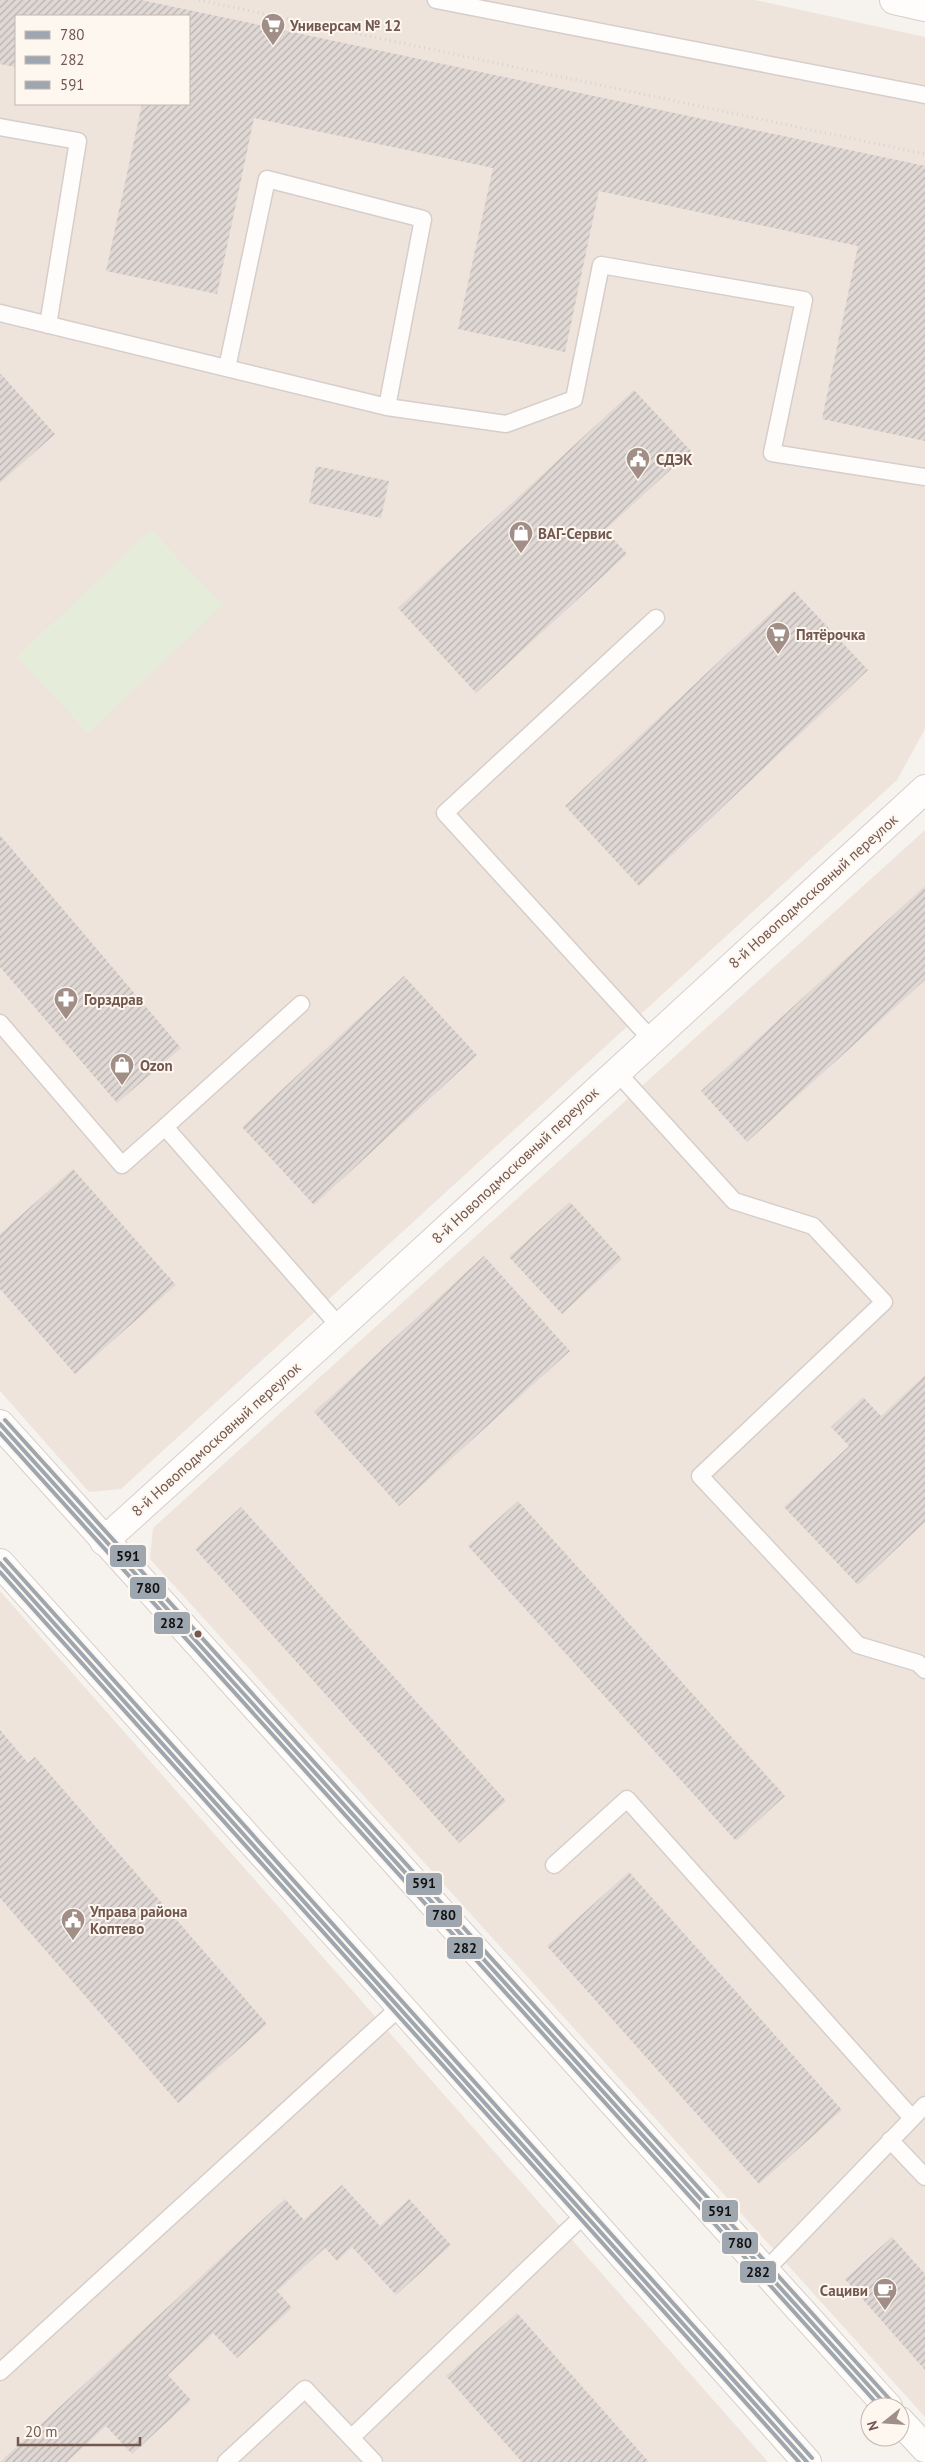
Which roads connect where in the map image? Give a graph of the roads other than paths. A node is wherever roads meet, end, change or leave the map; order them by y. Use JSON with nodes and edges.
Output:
{"nodes":[{"id":1,"x":436,"y":0,"type":"edge"},
{"id":2,"x":894,"y":0,"type":"edge"},
{"id":3,"x":925,"y":7,"type":"edge"},
{"id":4,"x":925,"y":95,"type":"edge"},
{"id":5,"x":0,"y":127,"type":"edge"},
{"id":6,"x":0,"y":313,"type":"edge"},
{"id":7,"x":48,"y":325,"type":"junction"},
{"id":8,"x":227,"y":368,"type":"junction"},
{"id":9,"x":387,"y":407,"type":"junction"},
{"id":10,"x":925,"y":477,"type":"edge"},
{"id":11,"x":656,"y":618,"type":"dead end"},
{"id":12,"x":925,"y":789,"type":"edge"},
{"id":13,"x":301,"y":1004,"type":"dead end"},
{"id":14,"x":0,"y":1023,"type":"edge"},
{"id":15,"x":651,"y":1039,"type":"junction"},
{"id":16,"x":616,"y":1071,"type":"junction"},
{"id":17,"x":165,"y":1127,"type":"junction"},
{"id":18,"x":340,"y":1327,"type":"junction"},
{"id":19,"x":0,"y":1424,"type":"edge"},
{"id":20,"x":104,"y":1541,"type":"junction"},
{"id":21,"x":0,"y":1562,"type":"edge"},
{"id":22,"x":925,"y":1670,"type":"edge"},
{"id":23,"x":554,"y":1865,"type":"dead end"},
{"id":24,"x":400,"y":2008,"type":"junction"},
{"id":25,"x":925,"y":2105,"type":"edge"},
{"id":26,"x":912,"y":2118,"type":"junction"},
{"id":27,"x":890,"y":2140,"type":"junction"},
{"id":28,"x":925,"y":2177,"type":"edge"},
{"id":29,"x":585,"y":2214,"type":"junction"},
{"id":30,"x":765,"y":2271,"type":"junction"},
{"id":31,"x":0,"y":2372,"type":"edge"},
{"id":32,"x":879,"y":2397,"type":"edge"},
{"id":33,"x":910,"y":2432,"type":"edge"},
{"id":34,"x":352,"y":2436,"type":"junction"},
{"id":35,"x":925,"y":2448,"type":"edge"},
{"id":36,"x":226,"y":2462,"type":"edge"},
{"id":37,"x":374,"y":2462,"type":"edge"},
{"id":38,"x":806,"y":2462,"type":"edge"}],
"edges":[{"from":1,"to":4,"type":"lane"},
{"from":2,"to":3,"type":"main road"},
{"from":5,"to":7,"type":"lane"},
{"from":6,"to":7,"type":"lane"},
{"from":7,"to":8,"type":"lane"},
{"from":8,"to":9,"type":"lane"},
{"from":8,"to":9,"type":"lane"},
{"from":9,"to":10,"type":"lane"},
{"from":11,"to":15,"type":"lane"},
{"from":12,"to":15,"type":"main road","name":"8-й Новоподмосковный переулок"},
{"from":13,"to":17,"type":"lane"},
{"from":14,"to":17,"type":"lane"},
{"from":15,"to":16,"type":"main road","name":"8-й Новоподмосковный переулок"},
{"from":16,"to":18,"type":"main road","name":"8-й Новоподмосковный переулок"},
{"from":16,"to":22,"type":"lane"},
{"from":17,"to":18,"type":"lane"},
{"from":18,"to":20,"type":"main road","name":"8-й Новоподмосковный переулок"},
{"from":19,"to":20,"type":"main road"},
{"from":20,"to":30,"type":"main road"},
{"from":21,"to":24,"type":"main road"},
{"from":23,"to":26,"type":"lane"},
{"from":24,"to":29,"type":"main road"},
{"from":24,"to":31,"type":"lane"},
{"from":25,"to":26,"type":"lane"},
{"from":26,"to":27,"type":"lane"},
{"from":27,"to":28,"type":"lane"},
{"from":27,"to":30,"type":"lane"},
{"from":29,"to":34,"type":"lane"},
{"from":29,"to":38,"type":"main road"},
{"from":30,"to":32,"type":"main road"},
{"from":33,"to":35,"type":"main road"},
{"from":34,"to":36,"type":"lane"},
{"from":34,"to":37,"type":"lane"}]}
